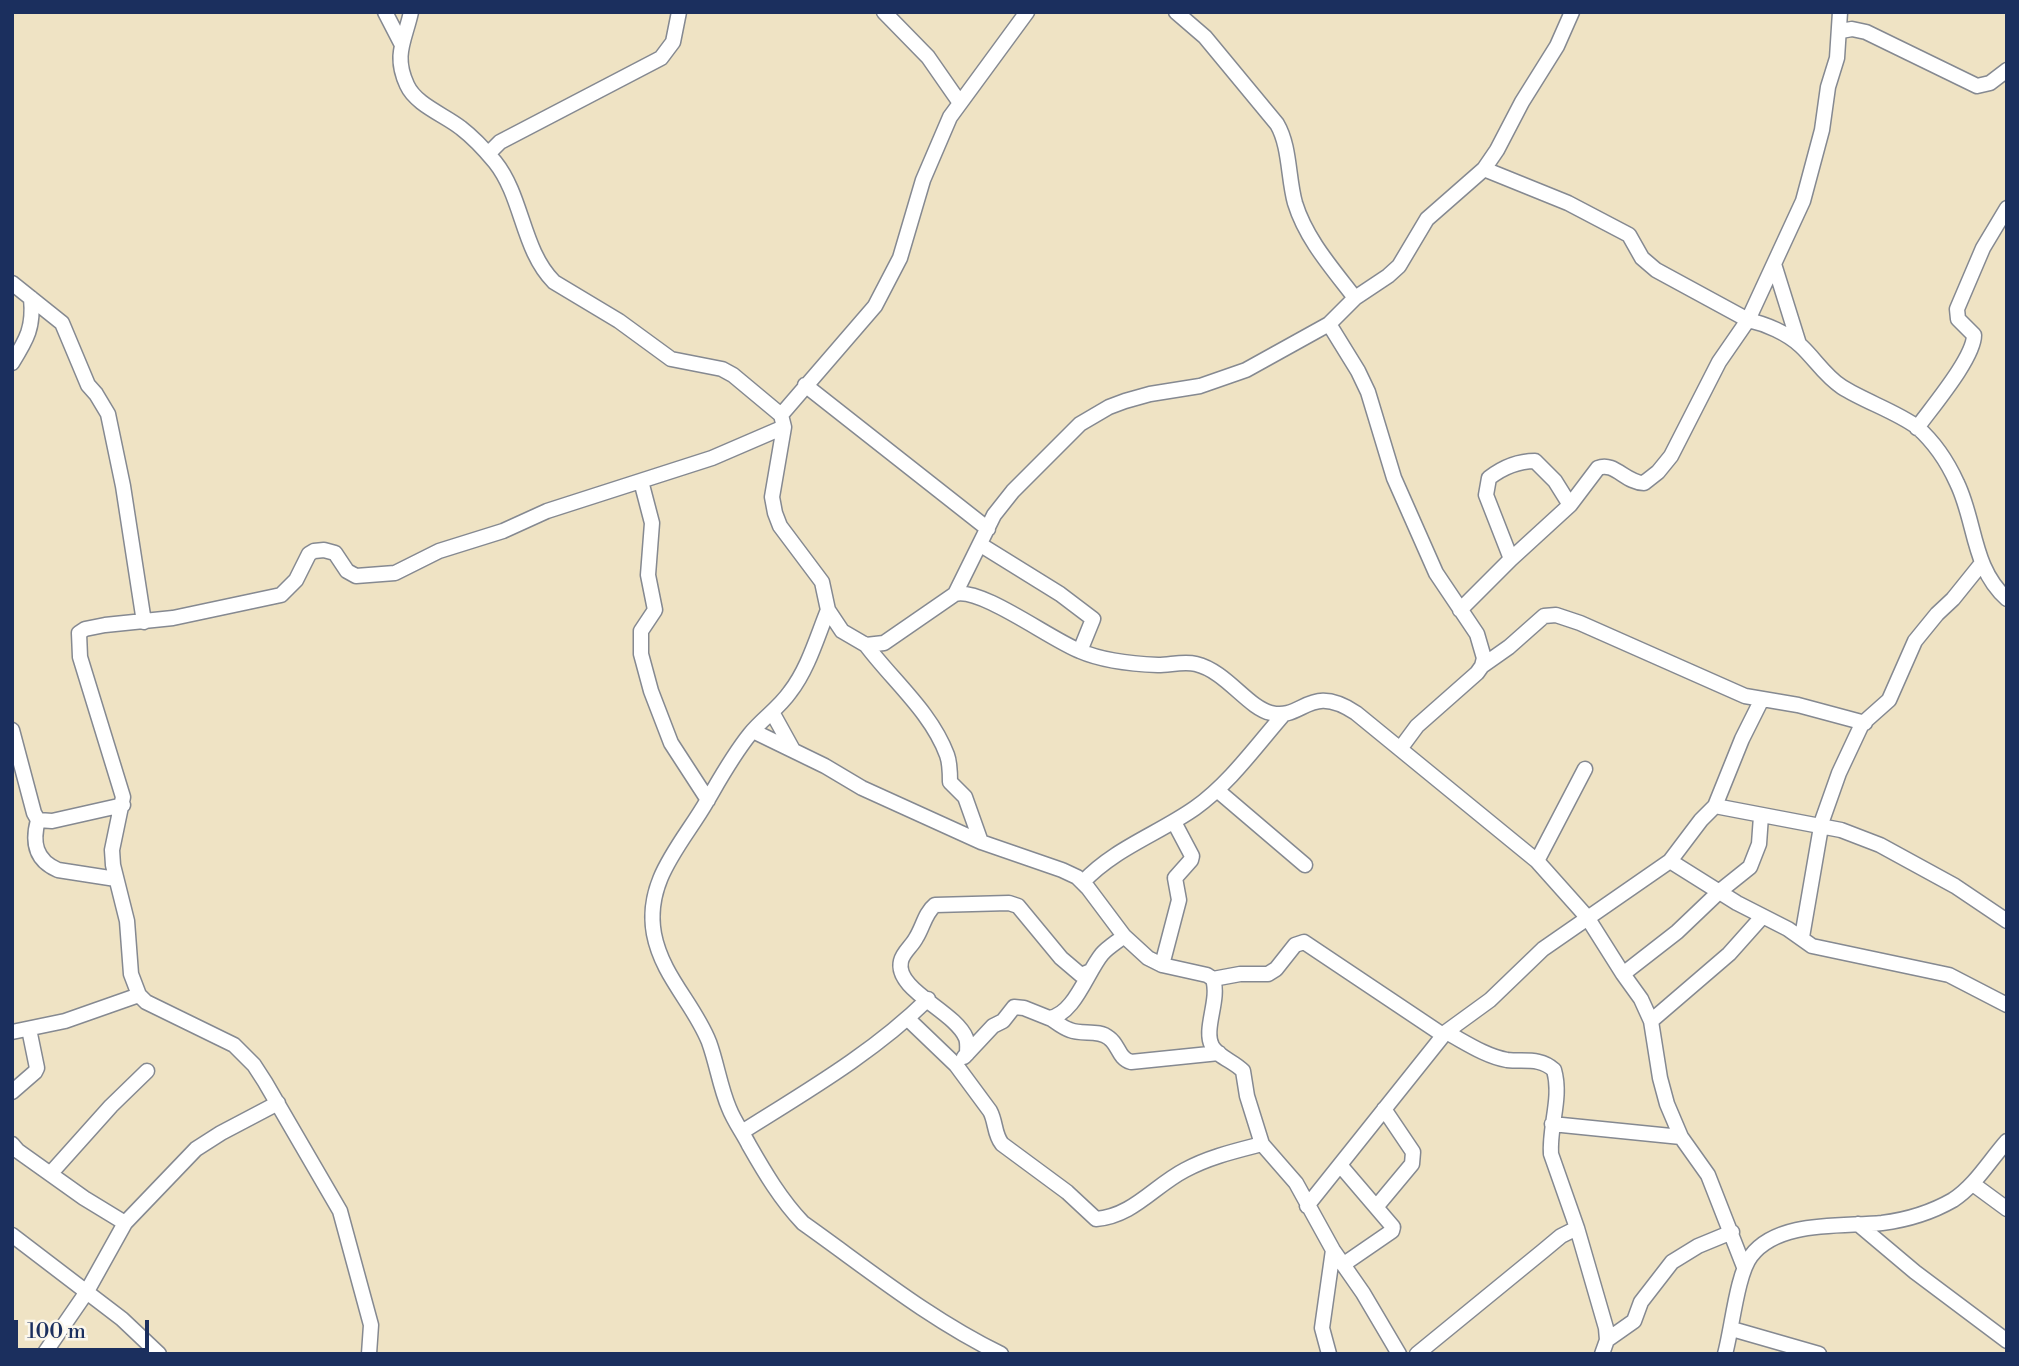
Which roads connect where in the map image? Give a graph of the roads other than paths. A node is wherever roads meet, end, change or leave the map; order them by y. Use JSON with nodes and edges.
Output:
{"nodes":[{"id":1,"x":385,"y":12,"type":"edge"},
{"id":2,"x":411,"y":12,"type":"edge"},
{"id":3,"x":679,"y":12,"type":"edge"},
{"id":4,"x":884,"y":12,"type":"edge"},
{"id":5,"x":1027,"y":12,"type":"edge"},
{"id":6,"x":1176,"y":12,"type":"edge"},
{"id":7,"x":1572,"y":12,"type":"edge"},
{"id":8,"x":1840,"y":12,"type":"edge"},
{"id":9,"x":1841,"y":31,"type":"junction"},
{"id":10,"x":401,"y":43,"type":"junction"},
{"id":11,"x":2007,"y":70,"type":"edge"},
{"id":12,"x":960,"y":103,"type":"junction"},
{"id":13,"x":488,"y":154,"type":"junction"},
{"id":14,"x":1484,"y":169,"type":"junction"},
{"id":15,"x":2007,"y":208,"type":"edge"},
{"id":16,"x":1774,"y":264,"type":"junction"},
{"id":17,"x":12,"y":283,"type":"edge"},
{"id":18,"x":31,"y":298,"type":"junction"},
{"id":19,"x":1355,"y":298,"type":"junction"},
{"id":20,"x":1748,"y":320,"type":"junction"},
{"id":21,"x":1329,"y":324,"type":"junction"},
{"id":22,"x":1800,"y":344,"type":"junction"},
{"id":23,"x":12,"y":363,"type":"edge"},
{"id":24,"x":805,"y":385,"type":"junction"},
{"id":25,"x":783,"y":421,"type":"junction"},
{"id":26,"x":1917,"y":428,"type":"junction"},
{"id":27,"x":641,"y":481,"type":"junction"},
{"id":28,"x":1570,"y":505,"type":"junction"},
{"id":29,"x":988,"y":529,"type":"junction"},
{"id":30,"x":981,"y":545,"type":"junction"},
{"id":31,"x":1511,"y":559,"type":"junction"},
{"id":32,"x":1982,"y":563,"type":"junction"},
{"id":33,"x":955,"y":594,"type":"junction"},
{"id":34,"x":2007,"y":599,"type":"edge"},
{"id":35,"x":828,"y":610,"type":"junction"},
{"id":36,"x":1460,"y":610,"type":"junction"},
{"id":37,"x":145,"y":622,"type":"junction"},
{"id":38,"x":866,"y":645,"type":"junction"},
{"id":39,"x":1080,"y":651,"type":"junction"},
{"id":40,"x":1482,"y":666,"type":"junction"},
{"id":41,"x":1762,"y":699,"type":"junction"},
{"id":42,"x":772,"y":712,"type":"junction"},
{"id":43,"x":1284,"y":714,"type":"junction"},
{"id":44,"x":1865,"y":723,"type":"junction"},
{"id":45,"x":12,"y":730,"type":"edge"},
{"id":46,"x":753,"y":731,"type":"junction"},
{"id":47,"x":1400,"y":749,"type":"junction"},
{"id":48,"x":793,"y":750,"type":"junction"},
{"id":49,"x":1585,"y":769,"type":"dead end"},
{"id":50,"x":1217,"y":790,"type":"junction"},
{"id":51,"x":708,"y":800,"type":"junction"},
{"id":52,"x":123,"y":806,"type":"junction"},
{"id":53,"x":1716,"y":806,"type":"junction"},
{"id":54,"x":1761,"y":816,"type":"junction"},
{"id":55,"x":38,"y":820,"type":"junction"},
{"id":56,"x":1174,"y":822,"type":"junction"},
{"id":57,"x":1822,"y":827,"type":"junction"},
{"id":58,"x":981,"y":842,"type":"junction"},
{"id":59,"x":1537,"y":861,"type":"junction"},
{"id":60,"x":1670,"y":861,"type":"junction"},
{"id":61,"x":1305,"y":865,"type":"dead end"},
{"id":62,"x":116,"y":879,"type":"junction"},
{"id":63,"x":1083,"y":882,"type":"junction"},
{"id":64,"x":1720,"y":891,"type":"junction"},
{"id":65,"x":1587,"y":917,"type":"junction"},
{"id":66,"x":1762,"y":917,"type":"junction"},
{"id":67,"x":2007,"y":921,"type":"edge"},
{"id":68,"x":1124,"y":936,"type":"junction"},
{"id":69,"x":1802,"y":937,"type":"junction"},
{"id":70,"x":1162,"y":965,"type":"junction"},
{"id":71,"x":1091,"y":971,"type":"junction"},
{"id":72,"x":1623,"y":974,"type":"junction"},
{"id":73,"x":1213,"y":979,"type":"junction"},
{"id":74,"x":139,"y":995,"type":"junction"},
{"id":75,"x":928,"y":999,"type":"junction"},
{"id":76,"x":2007,"y":1005,"type":"edge"},
{"id":77,"x":1050,"y":1018,"type":"junction"},
{"id":78,"x":908,"y":1019,"type":"junction"},
{"id":79,"x":1651,"y":1021,"type":"junction"},
{"id":80,"x":29,"y":1029,"type":"junction"},
{"id":81,"x":12,"y":1032,"type":"edge"},
{"id":82,"x":1444,"y":1034,"type":"junction"},
{"id":83,"x":1219,"y":1053,"type":"junction"},
{"id":84,"x":967,"y":1054,"type":"junction"},
{"id":85,"x":956,"y":1065,"type":"junction"},
{"id":86,"x":147,"y":1071,"type":"dead end"},
{"id":87,"x":12,"y":1092,"type":"edge"},
{"id":88,"x":278,"y":1103,"type":"junction"},
{"id":89,"x":1384,"y":1109,"type":"junction"},
{"id":90,"x":1552,"y":1124,"type":"junction"},
{"id":91,"x":742,"y":1132,"type":"junction"},
{"id":92,"x":1681,"y":1137,"type":"junction"},
{"id":93,"x":2007,"y":1141,"type":"edge"},
{"id":94,"x":12,"y":1144,"type":"edge"},
{"id":95,"x":1262,"y":1144,"type":"junction"},
{"id":96,"x":1340,"y":1165,"type":"junction"},
{"id":97,"x":51,"y":1173,"type":"junction"},
{"id":98,"x":1973,"y":1184,"type":"junction"},
{"id":99,"x":1307,"y":1206,"type":"junction"},
{"id":100,"x":1377,"y":1206,"type":"junction"},
{"id":101,"x":2007,"y":1209,"type":"edge"},
{"id":102,"x":125,"y":1223,"type":"junction"},
{"id":103,"x":1858,"y":1224,"type":"junction"},
{"id":104,"x":1577,"y":1228,"type":"junction"},
{"id":105,"x":1732,"y":1232,"type":"junction"},
{"id":106,"x":12,"y":1235,"type":"edge"},
{"id":107,"x":1333,"y":1251,"type":"junction"},
{"id":108,"x":1344,"y":1264,"type":"junction"},
{"id":109,"x":1744,"y":1267,"type":"junction"},
{"id":110,"x":86,"y":1293,"type":"junction"},
{"id":111,"x":1731,"y":1329,"type":"junction"},
{"id":112,"x":2007,"y":1341,"type":"edge"},
{"id":113,"x":1604,"y":1347,"type":"edge"},
{"id":114,"x":44,"y":1354,"type":"edge"},
{"id":115,"x":159,"y":1354,"type":"edge"},
{"id":116,"x":369,"y":1354,"type":"edge"},
{"id":117,"x":1001,"y":1354,"type":"edge"},
{"id":118,"x":1329,"y":1354,"type":"edge"},
{"id":119,"x":1399,"y":1354,"type":"edge"},
{"id":120,"x":1417,"y":1354,"type":"edge"},
{"id":121,"x":1726,"y":1354,"type":"edge"},
{"id":122,"x":1819,"y":1354,"type":"edge"}],
"edges":[{"from":1,"to":10,"type":"street"},
{"from":2,"to":10,"type":"street"},
{"from":3,"to":13,"type":"street"},
{"from":4,"to":12,"type":"street"},
{"from":5,"to":12,"type":"street"},
{"from":6,"to":19,"type":"street"},
{"from":7,"to":14,"type":"street"},
{"from":8,"to":9,"type":"street"},
{"from":9,"to":11,"type":"street"},
{"from":9,"to":16,"type":"street"},
{"from":10,"to":13,"type":"street"},
{"from":12,"to":24,"type":"street"},
{"from":13,"to":25,"type":"street"},
{"from":14,"to":19,"type":"street"},
{"from":14,"to":20,"type":"street"},
{"from":15,"to":26,"type":"street"},
{"from":16,"to":20,"type":"street"},
{"from":16,"to":22,"type":"street"},
{"from":17,"to":18,"type":"street"},
{"from":18,"to":23,"type":"street"},
{"from":18,"to":37,"type":"street"},
{"from":19,"to":21,"type":"street"},
{"from":20,"to":22,"type":"street"},
{"from":20,"to":28,"type":"street"},
{"from":21,"to":29,"type":"street"},
{"from":21,"to":36,"type":"street"},
{"from":22,"to":26,"type":"street"},
{"from":24,"to":25,"type":"street"},
{"from":24,"to":29,"type":"street"},
{"from":25,"to":27,"type":"street"},
{"from":25,"to":35,"type":"street"},
{"from":26,"to":32,"type":"street"},
{"from":27,"to":37,"type":"street"},
{"from":27,"to":51,"type":"street"},
{"from":28,"to":31,"type":"street"},
{"from":28,"to":31,"type":"street"},
{"from":29,"to":30,"type":"street"},
{"from":30,"to":33,"type":"street"},
{"from":30,"to":39,"type":"street"},
{"from":31,"to":36,"type":"street"},
{"from":32,"to":34,"type":"street"},
{"from":32,"to":44,"type":"street"},
{"from":33,"to":38,"type":"street"},
{"from":33,"to":39,"type":"street"},
{"from":35,"to":38,"type":"street"},
{"from":35,"to":42,"type":"street"},
{"from":36,"to":40,"type":"street"},
{"from":37,"to":52,"type":"street"},
{"from":38,"to":58,"type":"street"},
{"from":39,"to":43,"type":"street"},
{"from":40,"to":41,"type":"street"},
{"from":40,"to":47,"type":"street"},
{"from":41,"to":44,"type":"street"},
{"from":41,"to":53,"type":"street"},
{"from":42,"to":46,"type":"street"},
{"from":42,"to":48,"type":"street"},
{"from":43,"to":47,"type":"street"},
{"from":43,"to":50,"type":"street"},
{"from":44,"to":57,"type":"street"},
{"from":45,"to":55,"type":"street"},
{"from":46,"to":48,"type":"street"},
{"from":46,"to":51,"type":"street"},
{"from":47,"to":59,"type":"street"},
{"from":48,"to":58,"type":"street"},
{"from":49,"to":59,"type":"street"},
{"from":50,"to":56,"type":"street"},
{"from":50,"to":61,"type":"street"},
{"from":51,"to":91,"type":"street"},
{"from":52,"to":55,"type":"street"},
{"from":52,"to":62,"type":"street"},
{"from":53,"to":54,"type":"street"},
{"from":53,"to":60,"type":"street"},
{"from":54,"to":57,"type":"street"},
{"from":54,"to":64,"type":"street"},
{"from":55,"to":62,"type":"street"},
{"from":56,"to":63,"type":"street"},
{"from":56,"to":70,"type":"street"},
{"from":57,"to":67,"type":"street"},
{"from":57,"to":69,"type":"street"},
{"from":58,"to":63,"type":"street"},
{"from":59,"to":65,"type":"street"},
{"from":60,"to":64,"type":"street"},
{"from":60,"to":65,"type":"street"},
{"from":62,"to":74,"type":"street"},
{"from":63,"to":68,"type":"street"},
{"from":64,"to":66,"type":"street"},
{"from":64,"to":72,"type":"street"},
{"from":65,"to":72,"type":"street"},
{"from":65,"to":82,"type":"street"},
{"from":66,"to":69,"type":"street"},
{"from":66,"to":79,"type":"street"},
{"from":68,"to":70,"type":"street"},
{"from":68,"to":71,"type":"street"},
{"from":69,"to":76,"type":"street"},
{"from":70,"to":73,"type":"street"},
{"from":71,"to":75,"type":"street"},
{"from":71,"to":77,"type":"street"},
{"from":72,"to":79,"type":"street"},
{"from":73,"to":82,"type":"street"},
{"from":73,"to":83,"type":"street"},
{"from":74,"to":80,"type":"street"},
{"from":74,"to":88,"type":"street"},
{"from":75,"to":78,"type":"street"},
{"from":75,"to":84,"type":"street"},
{"from":77,"to":83,"type":"street"},
{"from":77,"to":84,"type":"street"},
{"from":78,"to":85,"type":"street"},
{"from":78,"to":91,"type":"street"},
{"from":79,"to":92,"type":"street"},
{"from":80,"to":81,"type":"street"},
{"from":80,"to":87,"type":"street"},
{"from":82,"to":89,"type":"street"},
{"from":82,"to":90,"type":"street"},
{"from":83,"to":95,"type":"street"},
{"from":84,"to":85,"type":"street"},
{"from":85,"to":95,"type":"street"},
{"from":86,"to":97,"type":"street"},
{"from":88,"to":102,"type":"street"},
{"from":88,"to":116,"type":"street"},
{"from":89,"to":96,"type":"street"},
{"from":89,"to":100,"type":"street"},
{"from":90,"to":92,"type":"street"},
{"from":90,"to":104,"type":"street"},
{"from":91,"to":117,"type":"street"},
{"from":92,"to":105,"type":"street"},
{"from":93,"to":98,"type":"street"},
{"from":94,"to":97,"type":"street"},
{"from":95,"to":99,"type":"street"},
{"from":96,"to":99,"type":"street"},
{"from":96,"to":100,"type":"street"},
{"from":97,"to":102,"type":"street"},
{"from":98,"to":101,"type":"street"},
{"from":98,"to":103,"type":"street"},
{"from":99,"to":107,"type":"street"},
{"from":100,"to":108,"type":"street"},
{"from":102,"to":110,"type":"street"},
{"from":103,"to":109,"type":"street"},
{"from":103,"to":112,"type":"street"},
{"from":104,"to":113,"type":"street"},
{"from":104,"to":120,"type":"street"},
{"from":105,"to":109,"type":"street"},
{"from":105,"to":113,"type":"street"},
{"from":106,"to":110,"type":"street"},
{"from":107,"to":108,"type":"street"},
{"from":107,"to":118,"type":"street"},
{"from":108,"to":119,"type":"street"},
{"from":109,"to":111,"type":"street"},
{"from":110,"to":114,"type":"street"},
{"from":110,"to":115,"type":"street"},
{"from":111,"to":121,"type":"street"},
{"from":111,"to":122,"type":"street"}]}
